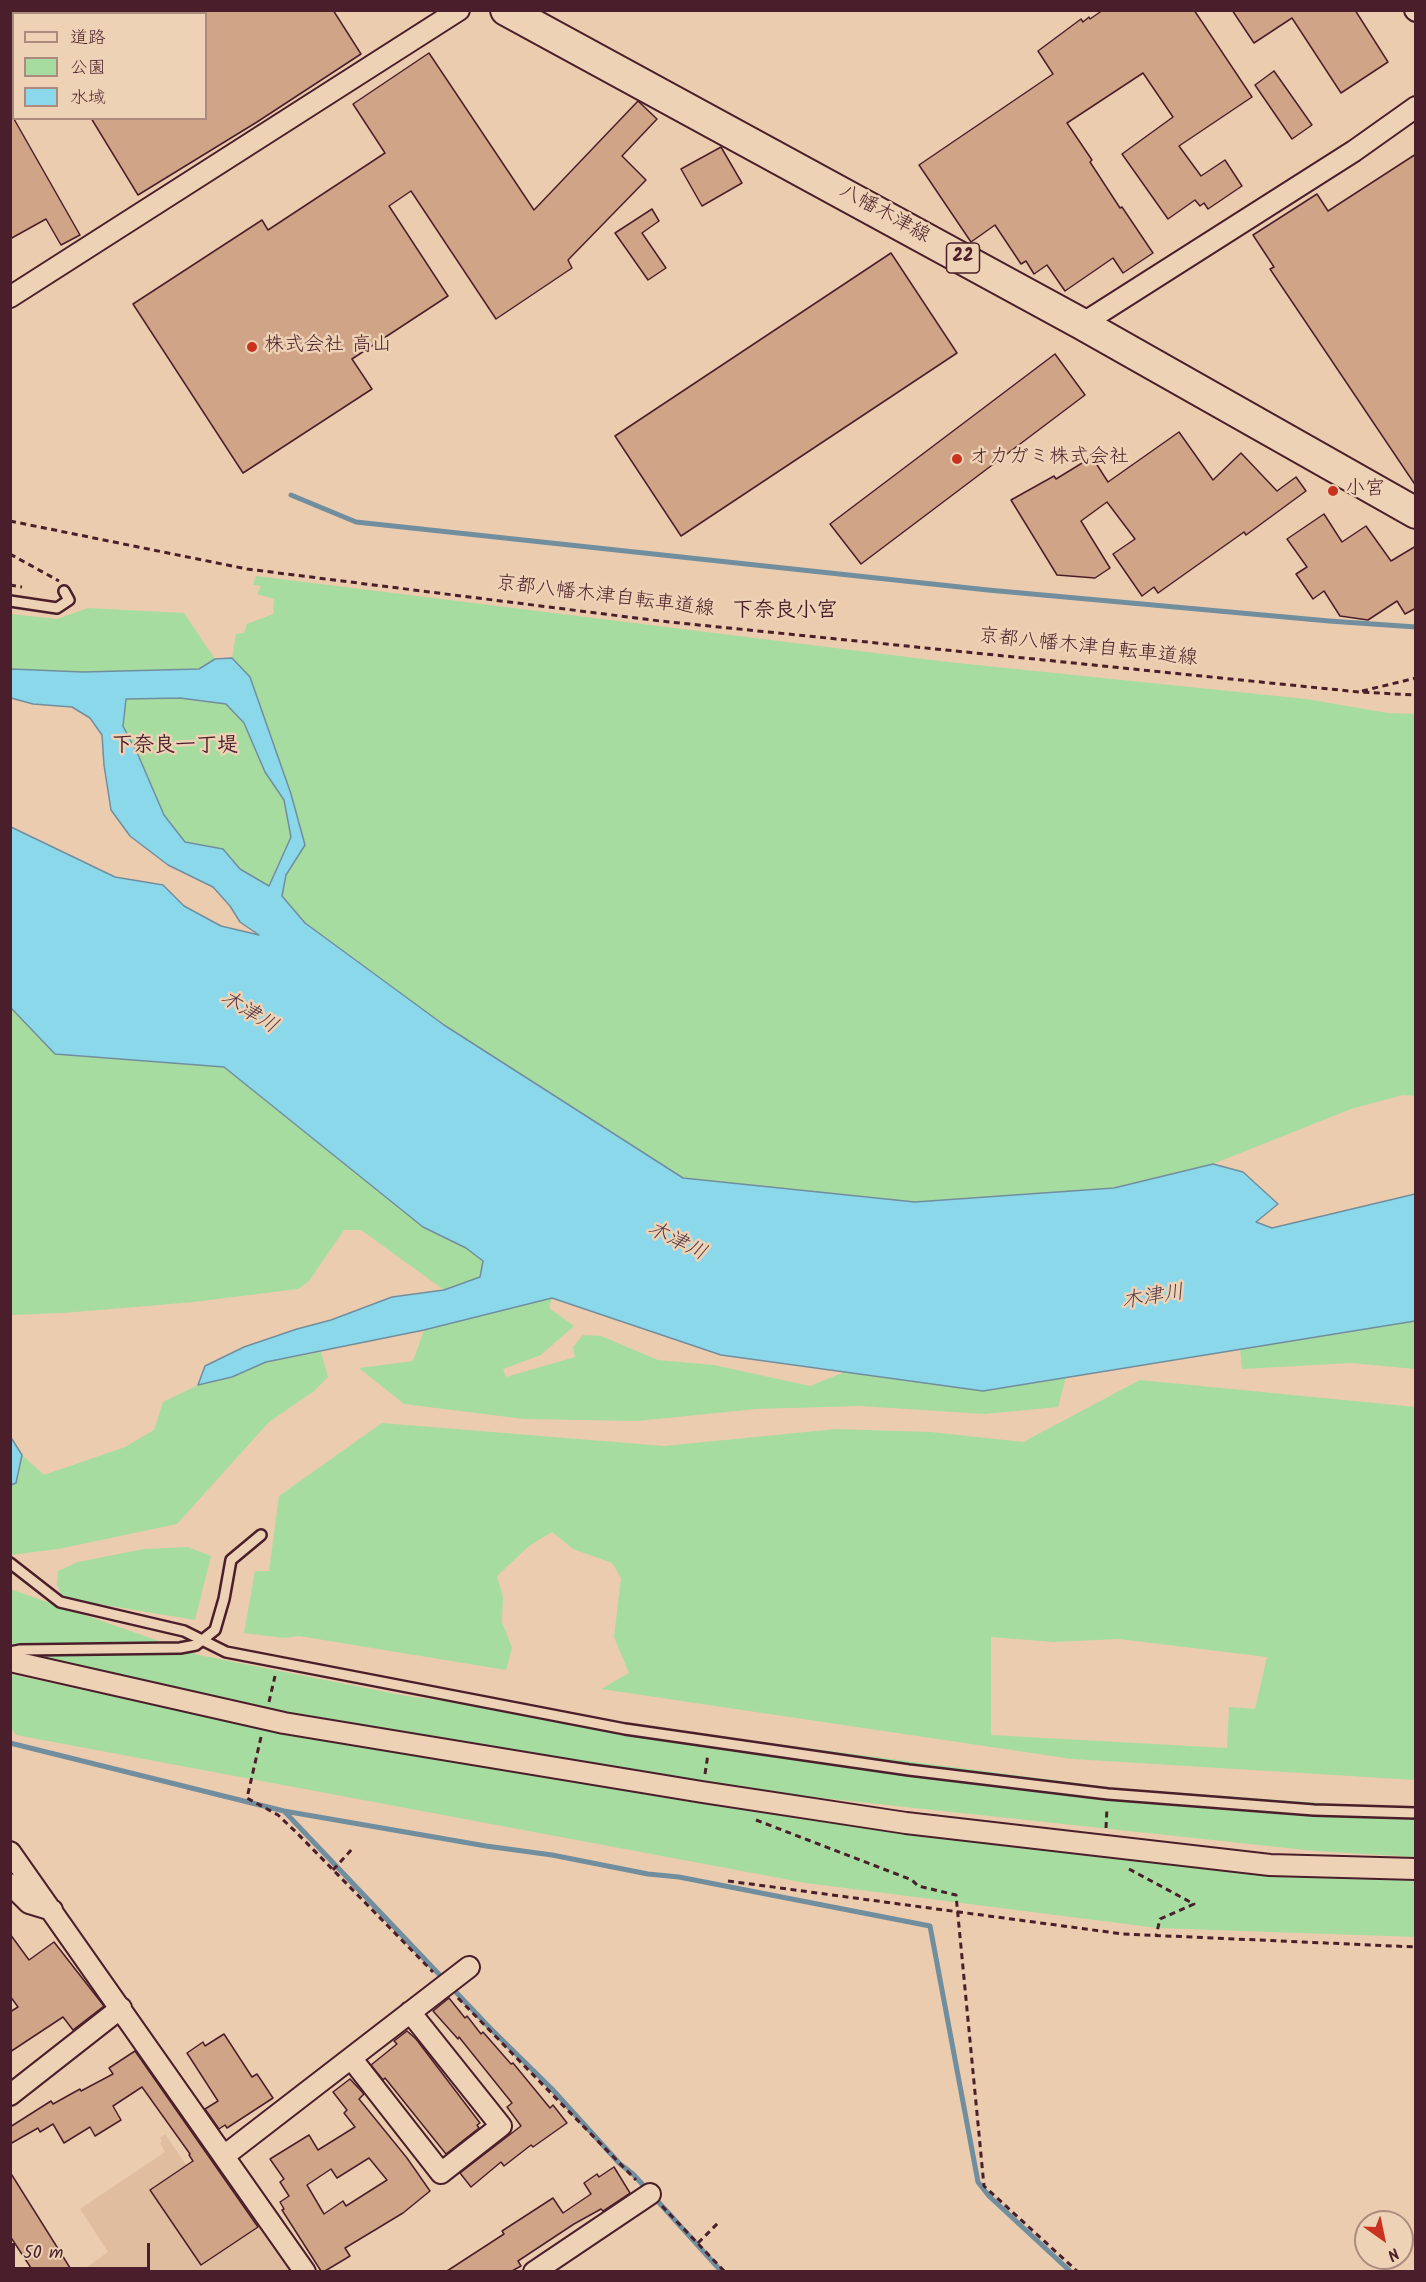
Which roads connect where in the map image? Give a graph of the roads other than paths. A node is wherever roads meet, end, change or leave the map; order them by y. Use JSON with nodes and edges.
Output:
{"nodes":[{"id":1,"x":459,"y":10,"type":"edge"},
{"id":2,"x":506,"y":10,"type":"edge"},
{"id":3,"x":1416,"y":107,"type":"edge"},
{"id":4,"x":10,"y":297,"type":"edge"},
{"id":5,"x":1082,"y":324,"type":"junction"},
{"id":6,"x":1416,"y":513,"type":"edge"},
{"id":7,"x":64,"y":591,"type":"road end"},
{"id":8,"x":10,"y":601,"type":"edge"},
{"id":9,"x":261,"y":1535,"type":"dead end"},
{"id":10,"x":10,"y":1563,"type":"edge"},
{"id":11,"x":201,"y":1641,"type":"junction"},
{"id":12,"x":10,"y":1652,"type":"edge"},
{"id":13,"x":10,"y":1661,"type":"edge"},
{"id":14,"x":1416,"y":1813,"type":"edge"},
{"id":15,"x":10,"y":1852,"type":"edge"},
{"id":16,"x":1416,"y":1869,"type":"edge"},
{"id":17,"x":10,"y":1884,"type":"edge"},
{"id":18,"x":52,"y":1910,"type":"junction"},
{"id":19,"x":469,"y":1967,"type":"dead end"},
{"id":20,"x":121,"y":2008,"type":"junction"},
{"id":21,"x":410,"y":2013,"type":"junction"},
{"id":22,"x":351,"y":2058,"type":"junction"},
{"id":23,"x":10,"y":2095,"type":"edge"},
{"id":24,"x":224,"y":2156,"type":"junction"},
{"id":25,"x":650,"y":2194,"type":"road end"},
{"id":26,"x":305,"y":2271,"type":"edge"},
{"id":27,"x":534,"y":2271,"type":"edge"}],
"edges":[{"from":1,"to":4,"type":"street"},
{"from":2,"to":5,"type":"main road","name":"八幡木津線","number":"22"},
{"from":3,"to":5,"type":"street"},
{"from":5,"to":6,"type":"main road","name":"八幡木津線","number":"22"},
{"from":7,"to":8,"type":"lane"},
{"from":9,"to":11,"type":"lane"},
{"from":10,"to":11,"type":"lane"},
{"from":11,"to":12,"type":"lane"},
{"from":11,"to":14,"type":"lane"},
{"from":13,"to":16,"type":"street"},
{"from":15,"to":18,"type":"street"},
{"from":17,"to":18,"type":"street"},
{"from":18,"to":20,"type":"street"},
{"from":19,"to":21,"type":"street"},
{"from":20,"to":23,"type":"street"},
{"from":20,"to":24,"type":"street"},
{"from":21,"to":22,"type":"street"},
{"from":21,"to":22,"type":"street"},
{"from":22,"to":24,"type":"street"},
{"from":24,"to":26,"type":"street"},
{"from":25,"to":27,"type":"street"}]}
